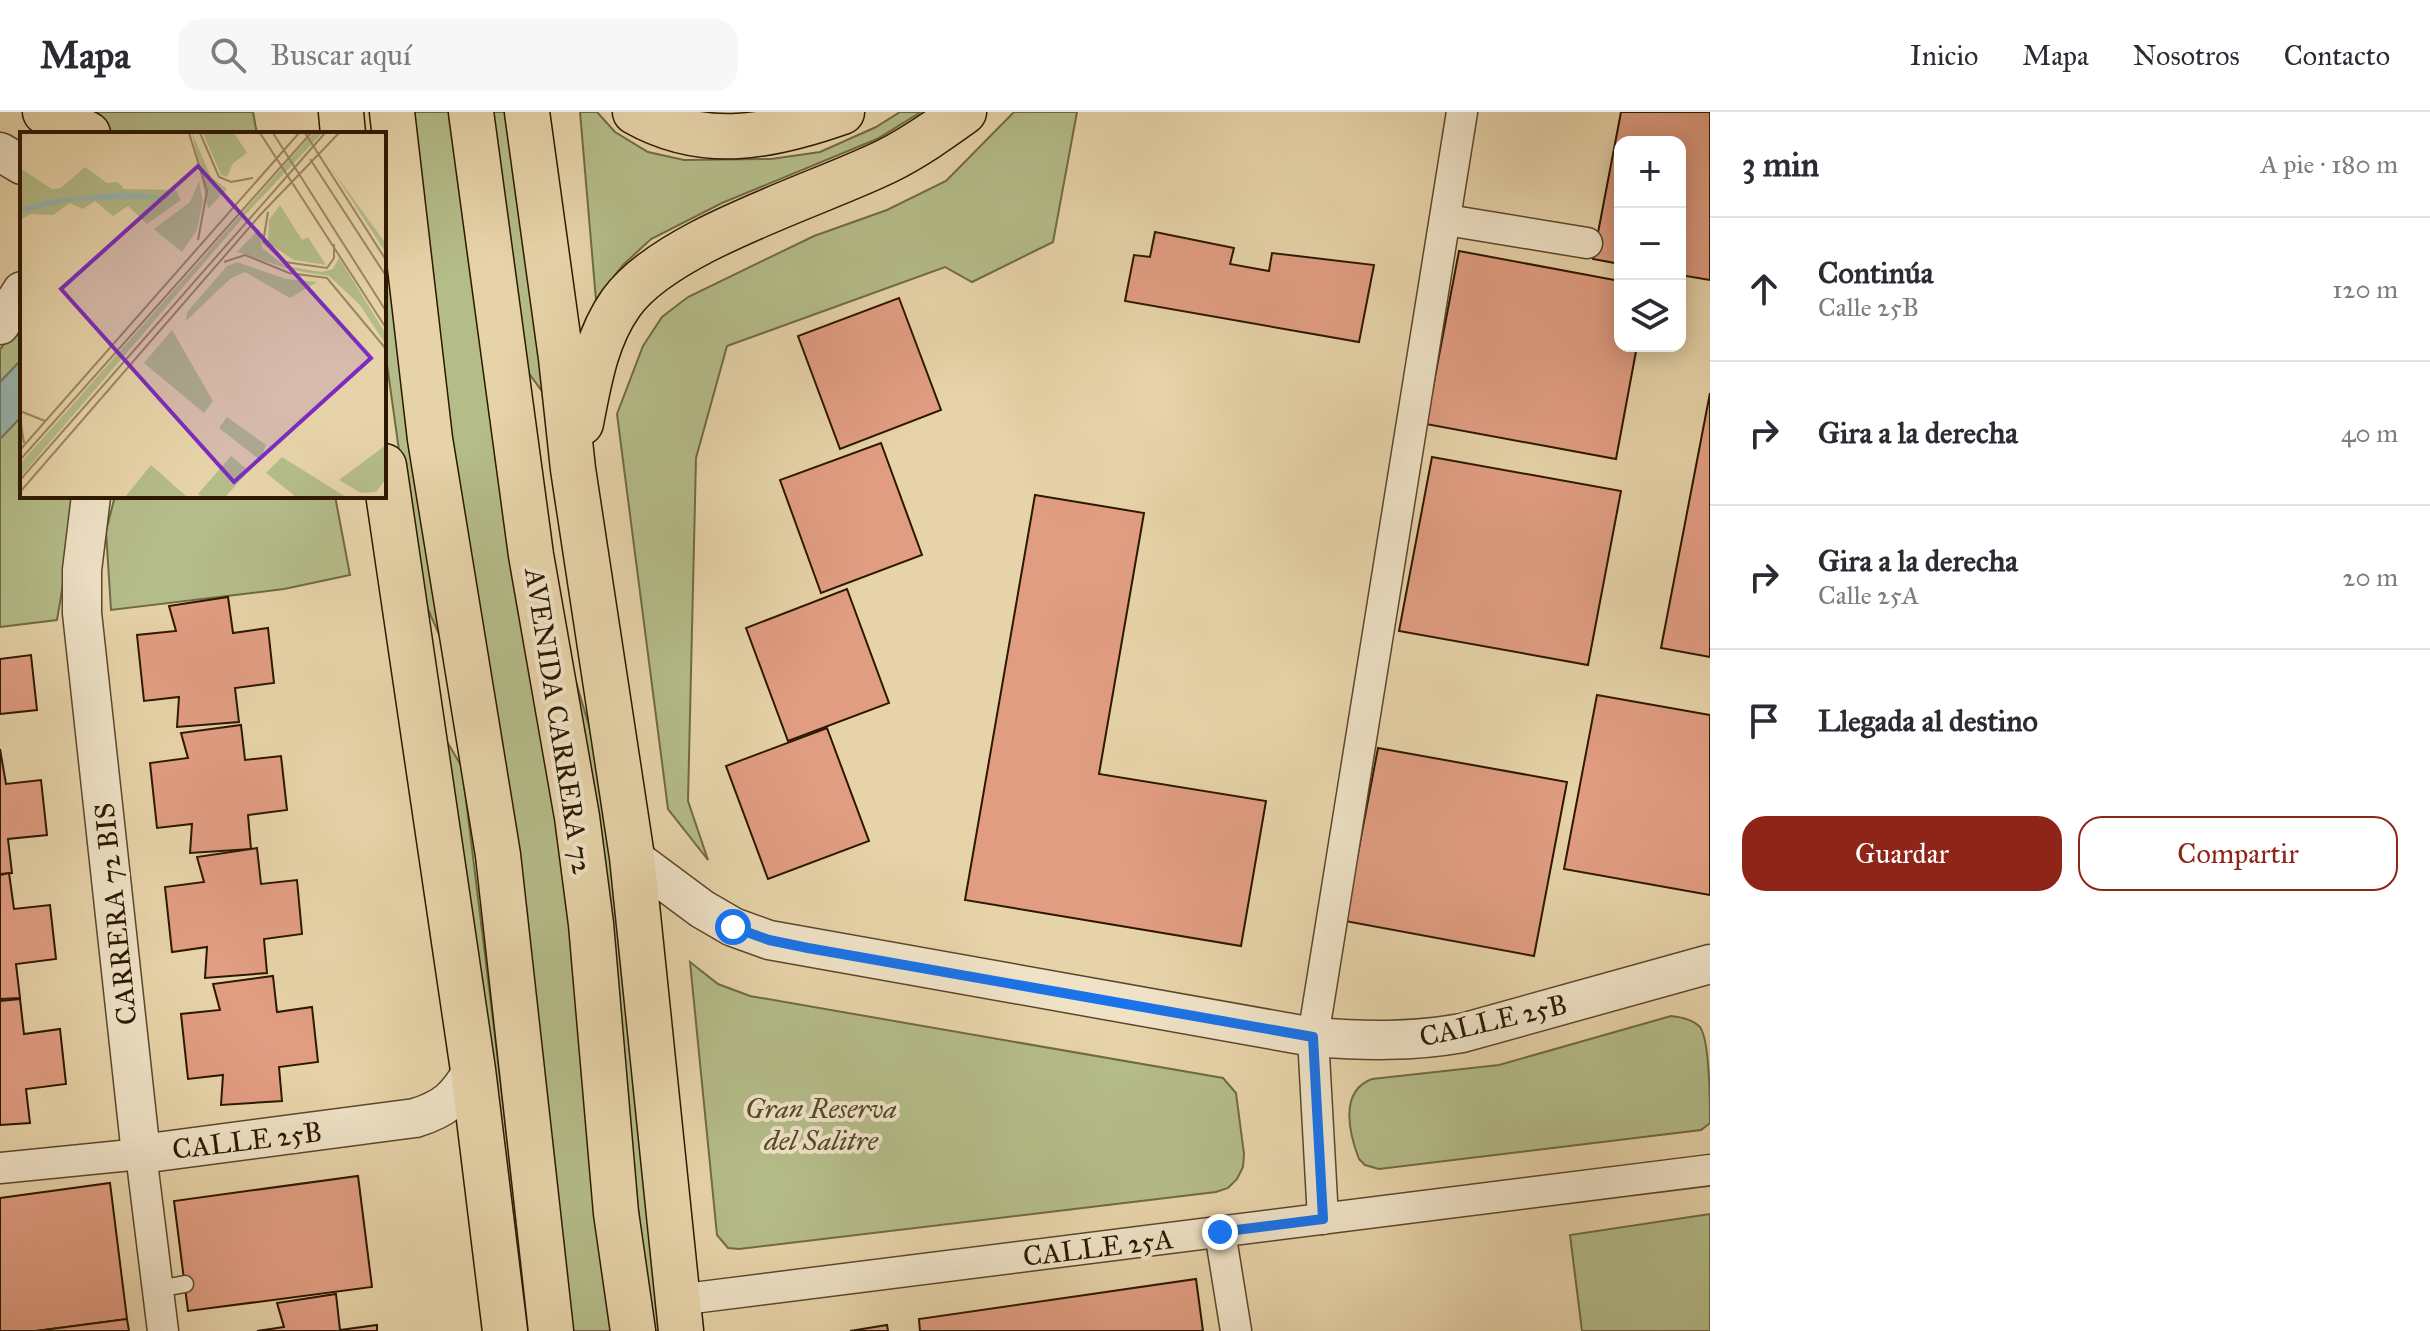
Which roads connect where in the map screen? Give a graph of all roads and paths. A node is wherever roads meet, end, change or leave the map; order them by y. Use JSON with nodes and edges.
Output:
{"nodes":[{"id":1,"x":45,"y":112,"type":"edge"},
{"id":2,"x":341,"y":112,"type":"edge"},
{"id":3,"x":392,"y":112,"type":"edge"},
{"id":4,"x":471,"y":112,"type":"edge"},
{"id":5,"x":527,"y":112,"type":"edge"},
{"id":6,"x":635,"y":112,"type":"edge"},
{"id":7,"x":842,"y":112,"type":"edge"},
{"id":8,"x":964,"y":112,"type":"edge"},
{"id":9,"x":1462,"y":112,"type":"edge"},
{"id":10,"x":84,"y":132,"type":"edge"},
{"id":11,"x":343,"y":132,"type":"edge"},
{"id":12,"x":0,"y":152,"type":"edge"},
{"id":13,"x":20,"y":164,"type":"edge"},
{"id":14,"x":1447,"y":220,"type":"junction"},
{"id":15,"x":1587,"y":243,"type":"dead end"},
{"id":16,"x":20,"y":294,"type":"edge"},
{"id":17,"x":20,"y":317,"type":"edge"},
{"id":18,"x":0,"y":326,"type":"edge"},
{"id":19,"x":509,"y":386,"type":"junction"},
{"id":20,"x":573,"y":469,"type":"junction"},
{"id":21,"x":386,"y":487,"type":"edge"},
{"id":22,"x":91,"y":498,"type":"edge"},
{"id":23,"x":408,"y":635,"type":"junction"},
{"id":24,"x":477,"y":732,"type":"junction"},
{"id":25,"x":632,"y":857,"type":"junction"},
{"id":26,"x":1710,"y":964,"type":"edge"},
{"id":27,"x":1313,"y":1037,"type":"junction"},
{"id":28,"x":473,"y":1070,"type":"junction"},
{"id":29,"x":141,"y":1154,"type":"junction"},
{"id":30,"x":0,"y":1168,"type":"edge"},
{"id":31,"x":1710,"y":1170,"type":"edge"},
{"id":32,"x":1323,"y":1219,"type":"junction"},
{"id":33,"x":1220,"y":1232,"type":"junction"},
{"id":34,"x":679,"y":1316,"type":"edge"},
{"id":35,"x":163,"y":1331,"type":"edge"},
{"id":36,"x":505,"y":1331,"type":"edge"},
{"id":37,"x":551,"y":1331,"type":"edge"},
{"id":38,"x":633,"y":1331,"type":"edge"},
{"id":39,"x":1236,"y":1331,"type":"edge"}],
"edges":[{"from":1,"to":10,"type":"highway"},
{"from":2,"to":11,"type":"highway"},
{"from":3,"to":24,"type":"highway"},
{"from":4,"to":19,"type":"highway","name":"AVENIDA CARRERA 72"},
{"from":5,"to":20,"type":"highway","name":"AVENIDA CARRERA 72"},
{"from":6,"to":7,"type":"highway"},
{"from":8,"to":20,"type":"highway"},
{"from":9,"to":14,"type":"street"},
{"from":12,"to":13,"type":"street"},
{"from":14,"to":15,"type":"street"},
{"from":14,"to":27,"type":"street"},
{"from":16,"to":18,"type":"street"},
{"from":17,"to":18,"type":"street"},
{"from":19,"to":20,"type":"highway"},
{"from":19,"to":38,"type":"highway","name":"AVENIDA CARRERA 72"},
{"from":20,"to":25,"type":"highway","name":"AVENIDA CARRERA 72"},
{"from":21,"to":23,"type":"highway"},
{"from":22,"to":29,"type":"street","name":"CARRERA 72 BIS"},
{"from":23,"to":24,"type":"highway"},
{"from":23,"to":28,"type":"highway"},
{"from":24,"to":37,"type":"highway"},
{"from":25,"to":27,"type":"street","name":"CALLE 25B"},
{"from":25,"to":34,"type":"highway","name":"AVENIDA CARRERA 72"},
{"from":26,"to":27,"type":"street","name":"CALLE 25B"},
{"from":27,"to":32,"type":"street"},
{"from":28,"to":29,"type":"street","name":"CALLE 25B"},
{"from":28,"to":36,"type":"highway"},
{"from":29,"to":30,"type":"street","name":"CALLE 25B"},
{"from":29,"to":35,"type":"street","name":"CARRERA 72 BIS"},
{"from":31,"to":32,"type":"street","name":"CALLE 25A"},
{"from":32,"to":33,"type":"street","name":"CALLE 25A"},
{"from":33,"to":34,"type":"street","name":"CALLE 25A"},
{"from":33,"to":39,"type":"street"}]}
